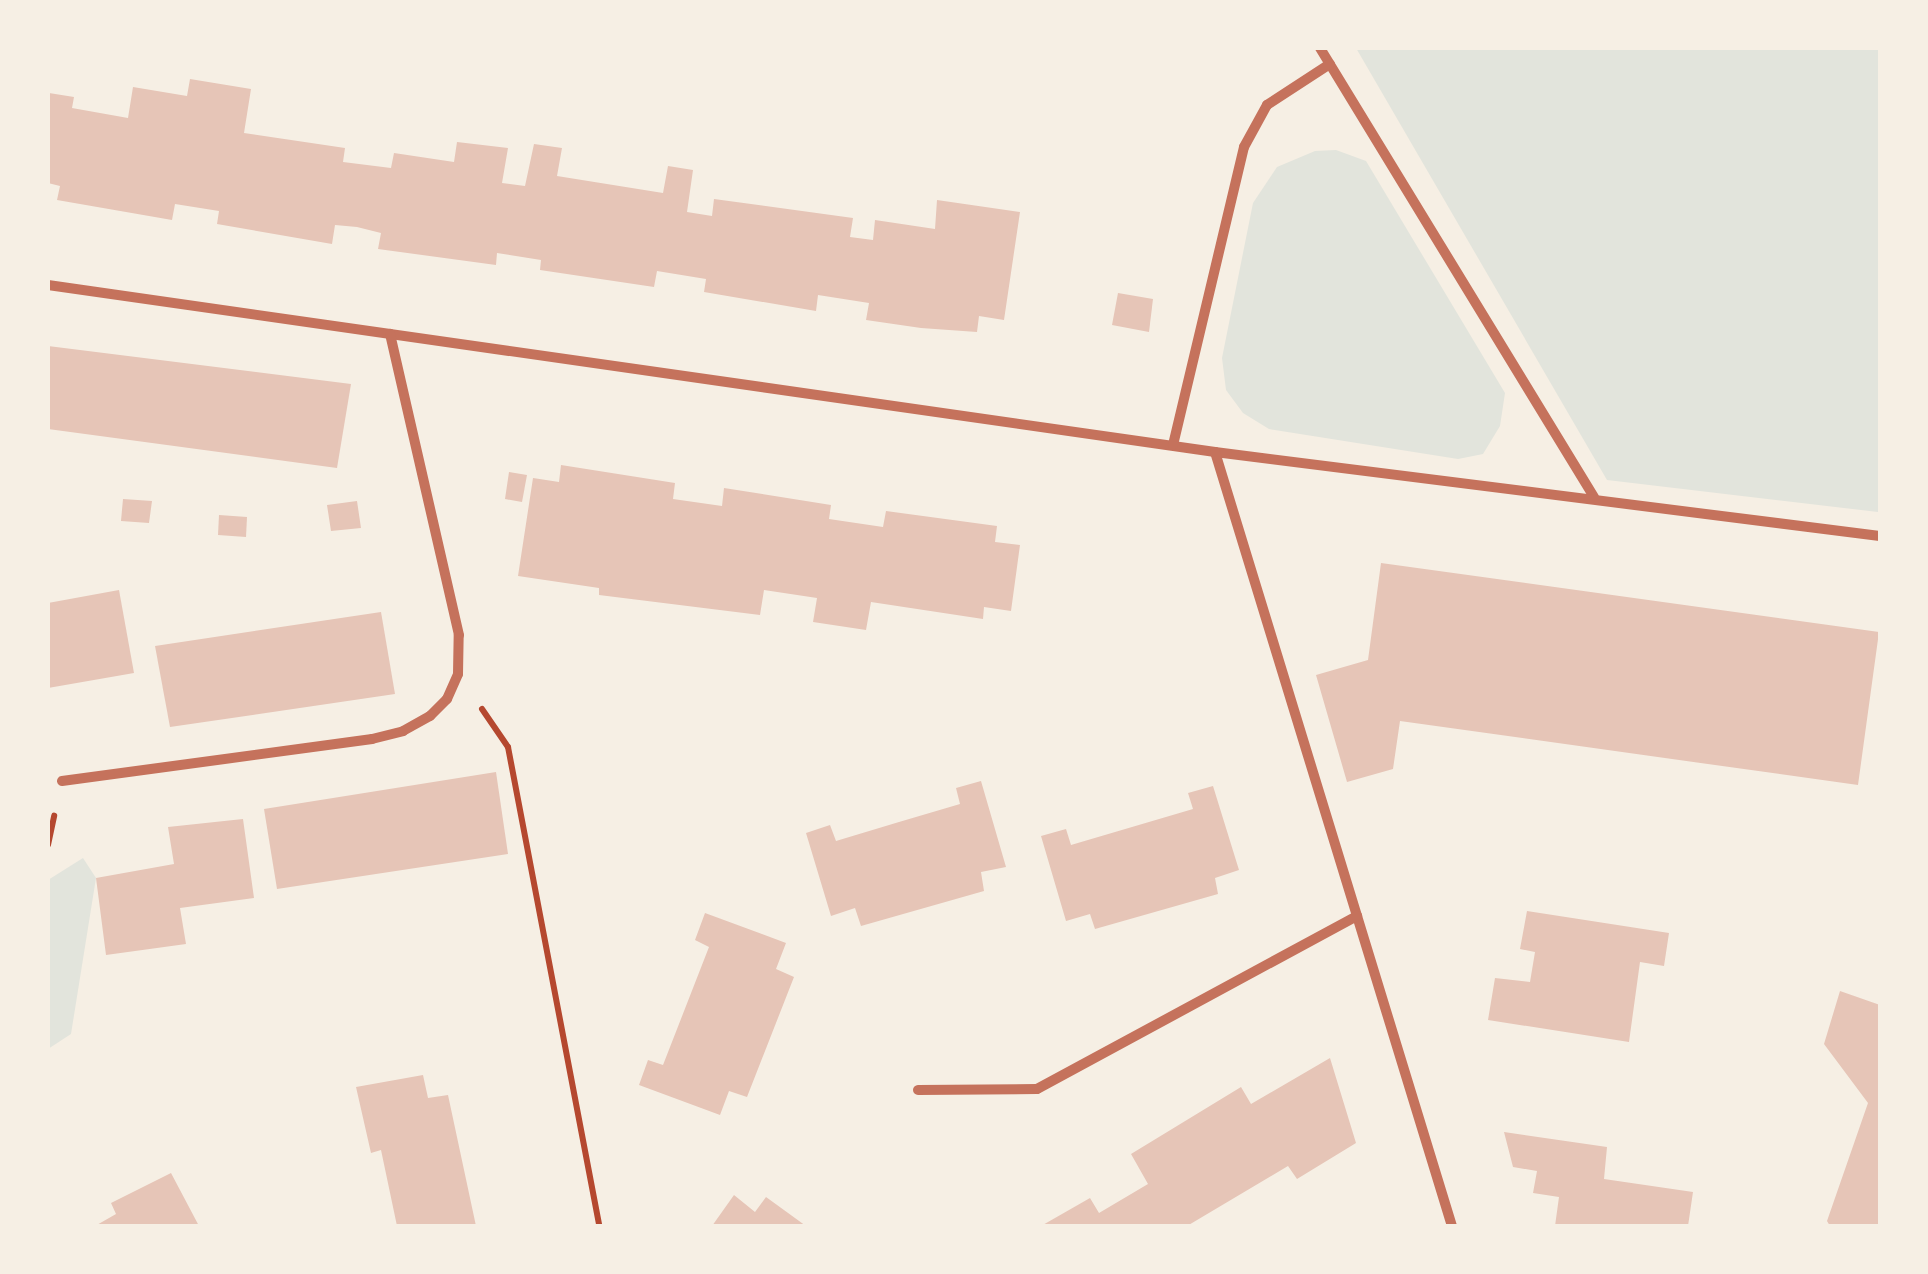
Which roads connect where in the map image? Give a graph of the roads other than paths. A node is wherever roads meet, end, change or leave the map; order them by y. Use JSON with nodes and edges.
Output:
{"nodes":[{"id":1,"x":1320,"y":48,"type":"edge"},
{"id":2,"x":1330,"y":64,"type":"junction"},
{"id":3,"x":48,"y":285,"type":"edge"},
{"id":4,"x":390,"y":334,"type":"junction"},
{"id":5,"x":1174,"y":445,"type":"junction"},
{"id":6,"x":1215,"y":452,"type":"junction"},
{"id":7,"x":1594,"y":497,"type":"junction"},
{"id":8,"x":1880,"y":536,"type":"edge"},
{"id":9,"x":62,"y":781,"type":"dead end"},
{"id":10,"x":1357,"y":916,"type":"junction"},
{"id":11,"x":918,"y":1090,"type":"dead end"},
{"id":12,"x":1452,"y":1226,"type":"edge"}],
"edges":[{"from":1,"to":2,"type":"street"},
{"from":2,"to":5,"type":"street"},
{"from":2,"to":7,"type":"street"},
{"from":3,"to":4,"type":"street"},
{"from":4,"to":5,"type":"street"},
{"from":4,"to":9,"type":"street"},
{"from":5,"to":6,"type":"street"},
{"from":6,"to":7,"type":"street"},
{"from":6,"to":10,"type":"street"},
{"from":7,"to":8,"type":"street"},
{"from":10,"to":11,"type":"street"},
{"from":10,"to":12,"type":"street"}]}
